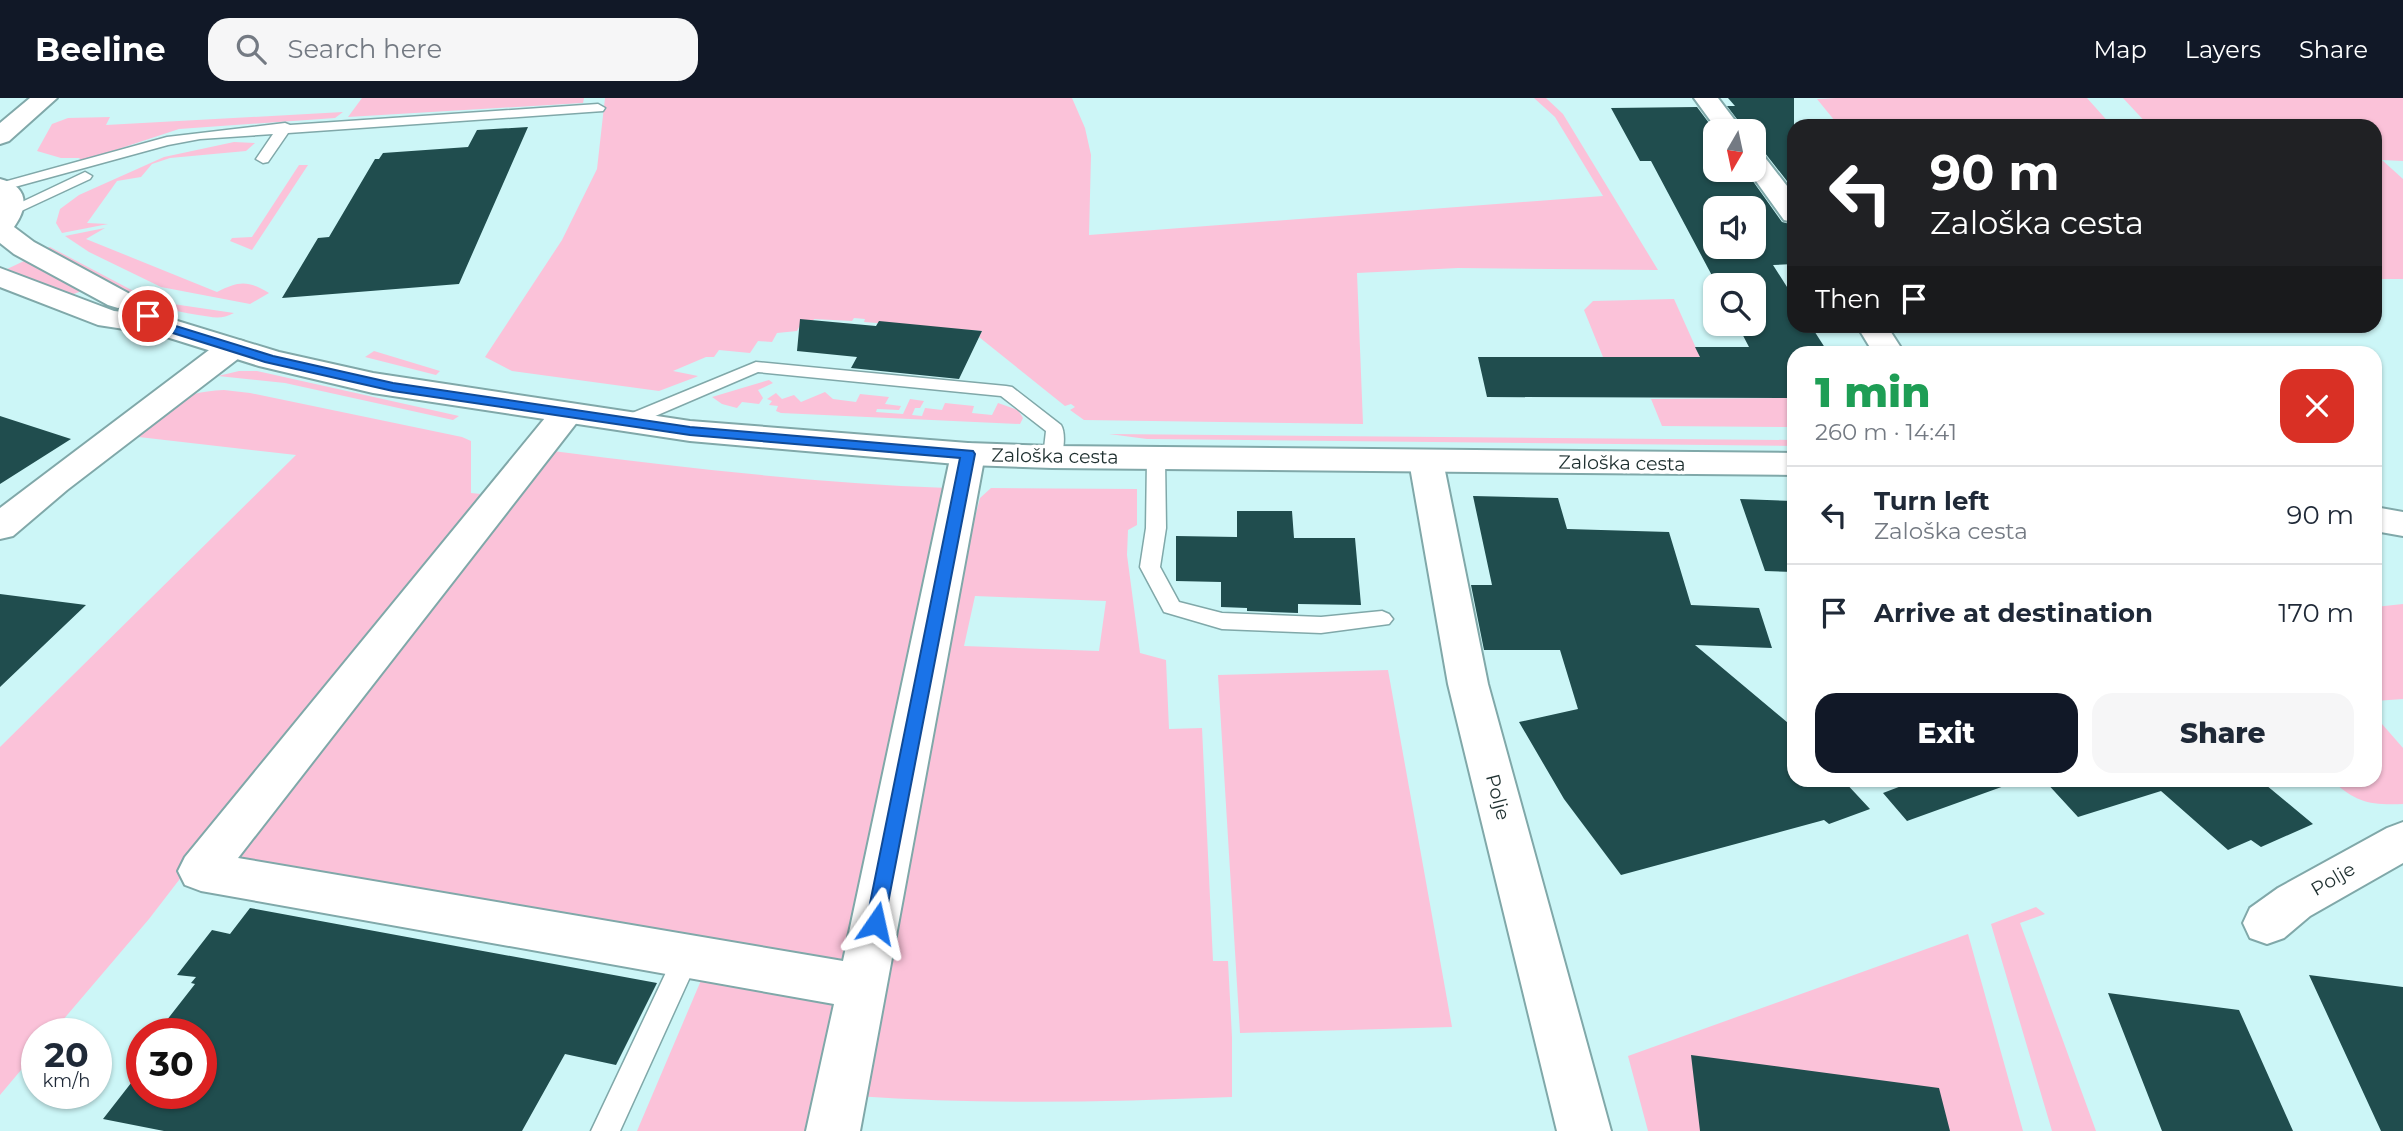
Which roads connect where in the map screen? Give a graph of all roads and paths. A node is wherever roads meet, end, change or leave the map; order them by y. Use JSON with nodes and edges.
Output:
{"nodes":[{"id":1,"x":45,"y":98,"type":"edge"},
{"id":2,"x":1706,"y":98,"type":"edge"},
{"id":3,"x":598,"y":108,"type":"dead end"},
{"id":4,"x":1722,"y":119,"type":"edge"},
{"id":5,"x":285,"y":127,"type":"junction"},
{"id":6,"x":5,"y":133,"type":"edge"},
{"id":7,"x":127,"y":154,"type":"junction"},
{"id":8,"x":0,"y":155,"type":"edge"},
{"id":9,"x":263,"y":159,"type":"dead end"},
{"id":10,"x":1766,"y":176,"type":"edge"},
{"id":11,"x":1787,"y":205,"type":"edge"},
{"id":12,"x":2,"y":208,"type":"edge"},
{"id":13,"x":0,"y":277,"type":"edge"},
{"id":14,"x":161,"y":326,"type":"junction"},
{"id":15,"x":232,"y":348,"type":"junction"},
{"id":16,"x":566,"y":414,"type":"junction"},
{"id":17,"x":626,"y":422,"type":"junction"},
{"id":18,"x":968,"y":454,"type":"junction"},
{"id":19,"x":1052,"y":457,"type":"junction"},
{"id":20,"x":1156,"y":458,"type":"junction"},
{"id":21,"x":1426,"y":461,"type":"junction"},
{"id":22,"x":1787,"y":464,"type":"edge"},
{"id":23,"x":2382,"y":498,"type":"edge"},
{"id":24,"x":2403,"y":499,"type":"edge"},
{"id":25,"x":2382,"y":520,"type":"edge"},
{"id":26,"x":2403,"y":524,"type":"edge"},
{"id":27,"x":0,"y":527,"type":"edge"},
{"id":28,"x":1382,"y":619,"type":"dead end"},
{"id":29,"x":2403,"y":841,"type":"edge"},
{"id":30,"x":2267,"y":923,"type":"dead end"},
{"id":31,"x":687,"y":955,"type":"junction"},
{"id":32,"x":863,"y":987,"type":"junction"},
{"id":33,"x":605,"y":1131,"type":"edge"},
{"id":34,"x":832,"y":1131,"type":"edge"},
{"id":35,"x":1584,"y":1131,"type":"edge"}],
"edges":[{"from":1,"to":6,"type":"street"},
{"from":2,"to":4,"type":"street"},
{"from":3,"to":5,"type":"lane"},
{"from":5,"to":7,"type":"lane"},
{"from":5,"to":9,"type":"lane"},
{"from":6,"to":8,"type":"street"},
{"from":7,"to":12,"type":"lane"},
{"from":7,"to":12,"type":"lane"},
{"from":10,"to":11,"type":"street"},
{"from":12,"to":14,"type":"street","name":"Zaloška cesta"},
{"from":13,"to":14,"type":"street","name":"Zaloška cesta"},
{"from":14,"to":15,"type":"street","name":"Zaloška cesta"},
{"from":15,"to":16,"type":"street","name":"Zaloška cesta"},
{"from":15,"to":27,"type":"street"},
{"from":16,"to":17,"type":"street","name":"Zaloška cesta"},
{"from":16,"to":31,"type":"street"},
{"from":17,"to":18,"type":"street","name":"Zaloška cesta"},
{"from":17,"to":19,"type":"lane"},
{"from":18,"to":19,"type":"street","name":"Zaloška cesta"},
{"from":18,"to":32,"type":"street"},
{"from":19,"to":20,"type":"street","name":"Zaloška cesta"},
{"from":20,"to":21,"type":"street","name":"Zaloška cesta"},
{"from":20,"to":28,"type":"lane"},
{"from":21,"to":22,"type":"street","name":"Zaloška cesta"},
{"from":21,"to":35,"type":"street","name":"Polje"},
{"from":23,"to":24,"type":"street"},
{"from":25,"to":26,"type":"street"},
{"from":29,"to":30,"type":"street","name":"Polje"},
{"from":31,"to":32,"type":"street"},
{"from":31,"to":33,"type":"lane"},
{"from":32,"to":34,"type":"street"}]}
